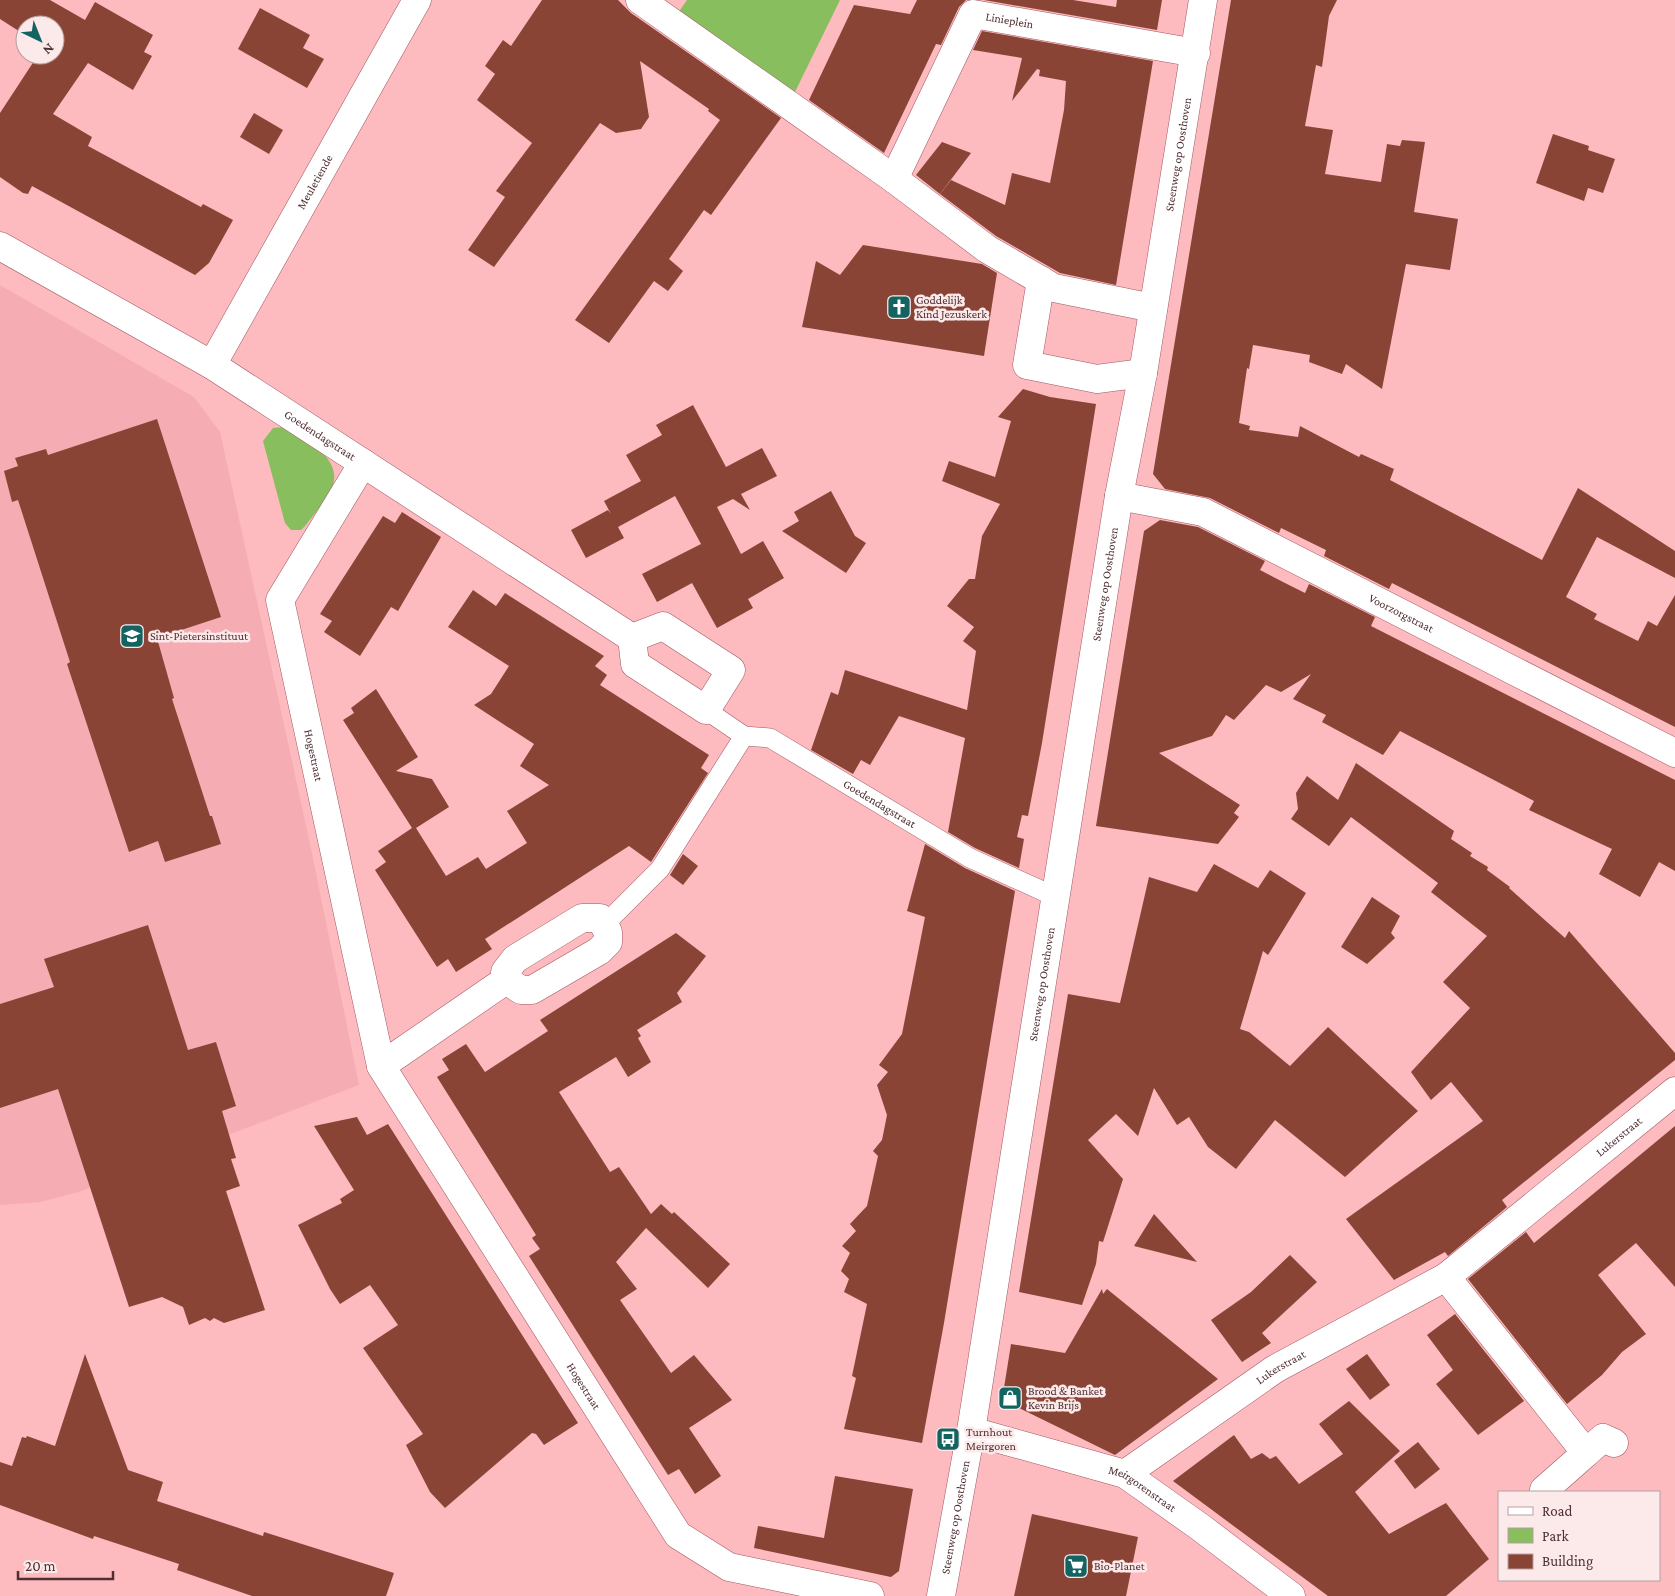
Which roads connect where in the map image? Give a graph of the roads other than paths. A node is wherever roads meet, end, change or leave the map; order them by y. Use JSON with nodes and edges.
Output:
{"nodes":[{"id":1,"x":417,"y":0,"type":"edge"},
{"id":2,"x":640,"y":0,"type":"edge"},
{"id":3,"x":1203,"y":0,"type":"edge"},
{"id":4,"x":1196,"y":52,"type":"junction"},
{"id":5,"x":894,"y":179,"type":"junction"},
{"id":6,"x":0,"y":246,"type":"edge"},
{"id":7,"x":1041,"y":280,"type":"junction"},
{"id":8,"x":1153,"y":308,"type":"junction"},
{"id":9,"x":203,"y":359,"type":"junction"},
{"id":10,"x":1143,"y":372,"type":"junction"},
{"id":11,"x":363,"y":463,"type":"junction"},
{"id":12,"x":1119,"y":496,"type":"junction"},
{"id":13,"x":632,"y":638,"type":"junction"},
{"id":14,"x":706,"y":710,"type":"junction"},
{"id":15,"x":744,"y":736,"type":"junction"},
{"id":16,"x":1675,"y":753,"type":"edge"},
{"id":17,"x":1056,"y":898,"type":"junction"},
{"id":18,"x":605,"y":924,"type":"junction"},
{"id":19,"x":506,"y":980,"type":"junction"},
{"id":20,"x":382,"y":1066,"type":"junction"},
{"id":21,"x":1675,"y":1091,"type":"edge"},
{"id":22,"x":1446,"y":1277,"type":"junction"},
{"id":23,"x":971,"y":1431,"type":"junction"},
{"id":24,"x":1614,"y":1443,"type":"dead end"},
{"id":25,"x":1586,"y":1454,"type":"junction"},
{"id":26,"x":1124,"y":1474,"type":"junction"},
{"id":27,"x":1544,"y":1490,"type":"dead end"},
{"id":28,"x":870,"y":1596,"type":"edge"},
{"id":29,"x":941,"y":1596,"type":"edge"},
{"id":30,"x":1291,"y":1596,"type":"edge"}],
"edges":[{"from":1,"to":9,"type":"street","name":"Meuletiende"},
{"from":2,"to":5,"type":"street"},
{"from":3,"to":4,"type":"street","name":"Steenweg op Oosthoven"},
{"from":4,"to":5,"type":"street","name":"Linieplein"},
{"from":4,"to":8,"type":"street","name":"Steenweg op Oosthoven"},
{"from":5,"to":7,"type":"street"},
{"from":6,"to":9,"type":"street","name":"Goedendagstraat"},
{"from":7,"to":8,"type":"street"},
{"from":7,"to":10,"type":"street"},
{"from":8,"to":10,"type":"street","name":"Steenweg op Oosthoven"},
{"from":9,"to":11,"type":"street","name":"Goedendagstraat"},
{"from":10,"to":12,"type":"street","name":"Steenweg op Oosthoven"},
{"from":11,"to":13,"type":"street","name":"Goedendagstraat"},
{"from":11,"to":20,"type":"street","name":"Hogestraat"},
{"from":12,"to":16,"type":"street","name":"Voorzorgstraat"},
{"from":12,"to":17,"type":"street","name":"Steenweg op Oosthoven"},
{"from":13,"to":14,"type":"street","name":"Goedendagstraat"},
{"from":13,"to":14,"type":"street"},
{"from":14,"to":15,"type":"lane","name":"Goedendagstraat"},
{"from":15,"to":17,"type":"lane","name":"Goedendagstraat"},
{"from":15,"to":18,"type":"lane"},
{"from":17,"to":23,"type":"street","name":"Steenweg op Oosthoven"},
{"from":18,"to":19,"type":"street"},
{"from":18,"to":19,"type":"street"},
{"from":19,"to":20,"type":"street"},
{"from":20,"to":28,"type":"street","name":"Hogestraat"},
{"from":21,"to":22,"type":"street","name":"Lukerstraat"},
{"from":22,"to":25,"type":"street"},
{"from":22,"to":26,"type":"street","name":"Lukerstraat"},
{"from":23,"to":26,"type":"street","name":"Meirgorenstraat"},
{"from":23,"to":29,"type":"street","name":"Steenweg op Oosthoven"},
{"from":24,"to":25,"type":"street"},
{"from":25,"to":27,"type":"street"},
{"from":26,"to":30,"type":"street","name":"Meirgorenstraat"}]}
